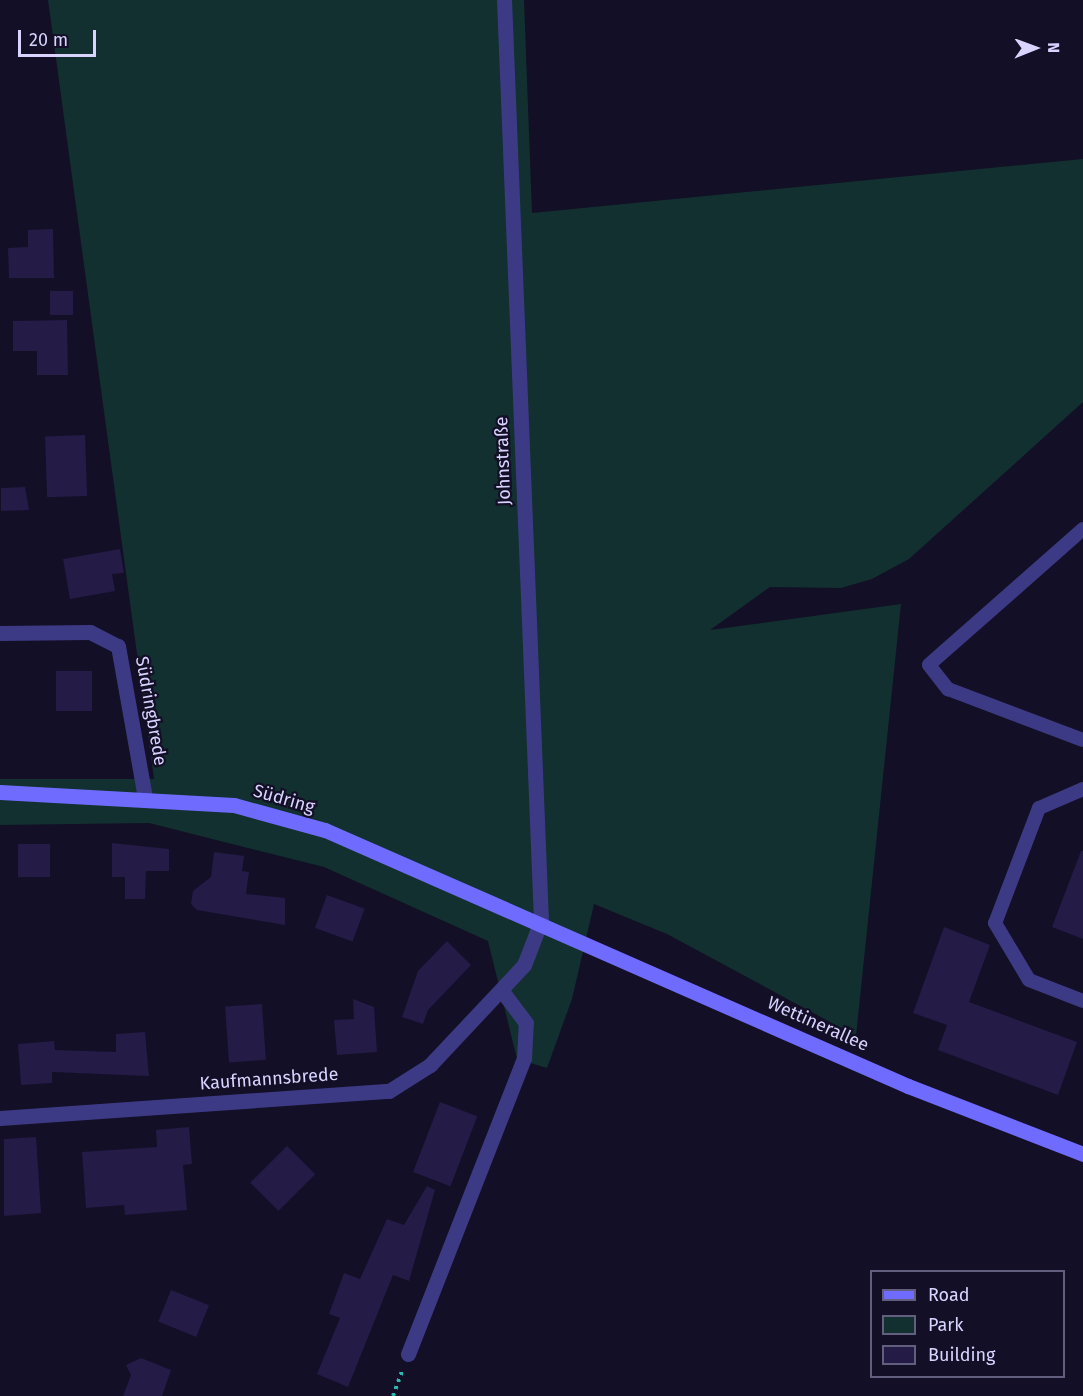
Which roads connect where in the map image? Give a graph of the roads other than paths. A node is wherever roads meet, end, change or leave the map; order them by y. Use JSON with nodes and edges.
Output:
{"nodes":[{"id":1,"x":504,"y":0,"type":"edge"},
{"id":2,"x":1083,"y":529,"type":"edge"},
{"id":3,"x":0,"y":633,"type":"edge"},
{"id":4,"x":1083,"y":740,"type":"edge"},
{"id":5,"x":1083,"y":789,"type":"edge"},
{"id":6,"x":0,"y":792,"type":"edge"},
{"id":7,"x":145,"y":798,"type":"junction"},
{"id":8,"x":541,"y":921,"type":"junction"},
{"id":9,"x":503,"y":992,"type":"junction"},
{"id":10,"x":1083,"y":1001,"type":"edge"},
{"id":11,"x":0,"y":1118,"type":"edge"},
{"id":12,"x":1083,"y":1154,"type":"edge"},
{"id":13,"x":408,"y":1354,"type":"dead end"}],
"edges":[{"from":1,"to":8,"type":"street","name":"Johnstraße"},
{"from":2,"to":4,"type":"lane"},
{"from":3,"to":7,"type":"street","name":"Südringbrede"},
{"from":5,"to":10,"type":"lane"},
{"from":6,"to":7,"type":"street","name":"Südring"},
{"from":7,"to":8,"type":"street","name":"Südring"},
{"from":8,"to":9,"type":"street","name":"Kaufmannsbrede"},
{"from":8,"to":12,"type":"street","name":"Wettinerallee"},
{"from":9,"to":11,"type":"street","name":"Kaufmannsbrede"},
{"from":9,"to":13,"type":"street"}]}
